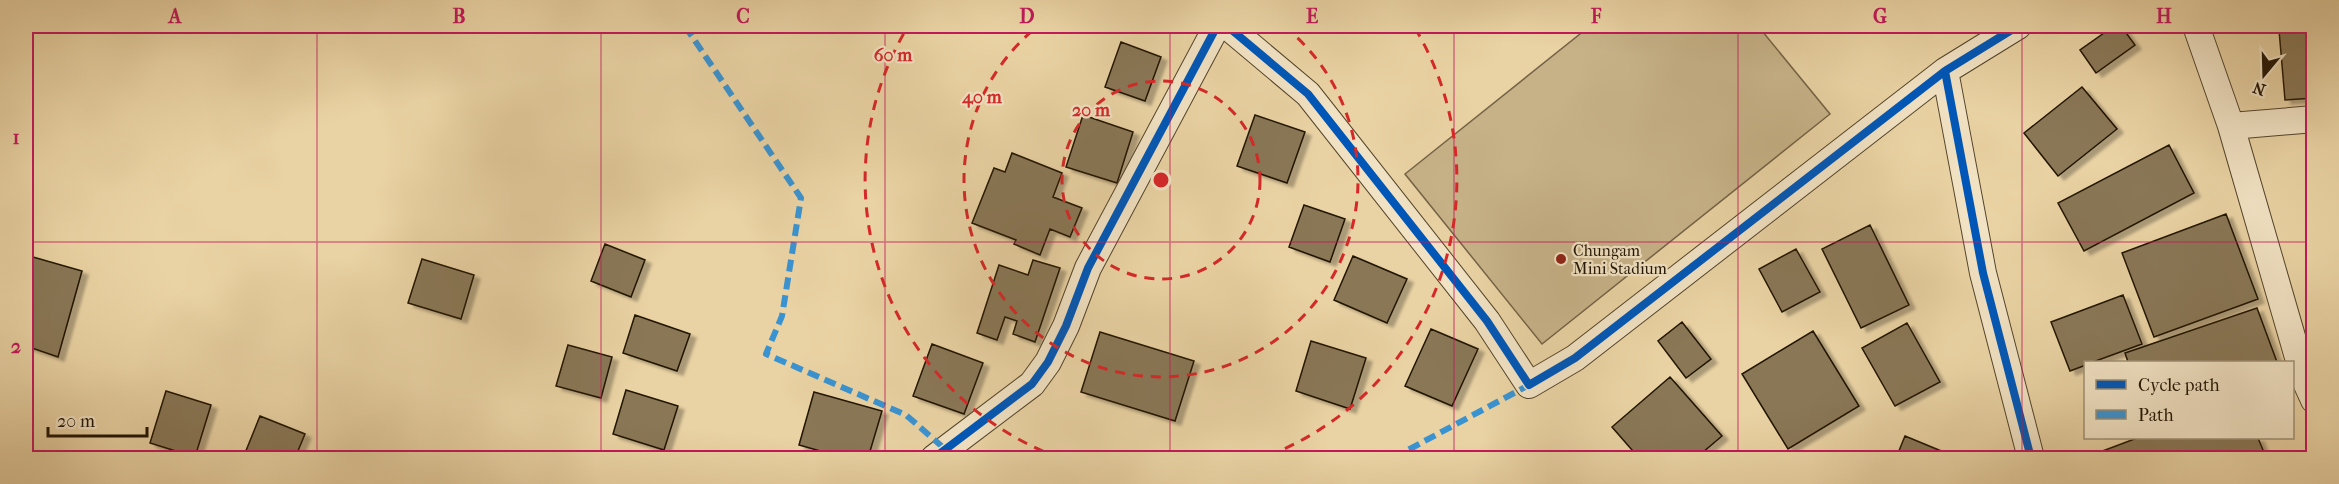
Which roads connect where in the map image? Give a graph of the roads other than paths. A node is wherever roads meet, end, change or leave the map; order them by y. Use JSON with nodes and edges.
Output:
{"nodes":[{"id":1,"x":1217,"y":26,"type":"edge"},
{"id":2,"x":1227,"y":26,"type":"edge"},
{"id":3,"x":2018,"y":26,"type":"edge"},
{"id":4,"x":2196,"y":26,"type":"edge"},
{"id":5,"x":1945,"y":71,"type":"junction"},
{"id":6,"x":2313,"y":118,"type":"edge"},
{"id":7,"x":2231,"y":126,"type":"junction"},
{"id":8,"x":2313,"y":400,"type":"edge"},
{"id":9,"x":934,"y":459,"type":"edge"},
{"id":10,"x":2031,"y":459,"type":"edge"}],
"edges":[{"from":1,"to":9,"type":"street"},
{"from":2,"to":5,"type":"street"},
{"from":3,"to":5,"type":"street"},
{"from":4,"to":7,"type":"street"},
{"from":5,"to":10,"type":"street"},
{"from":6,"to":7,"type":"street"},
{"from":7,"to":8,"type":"street"}]}
